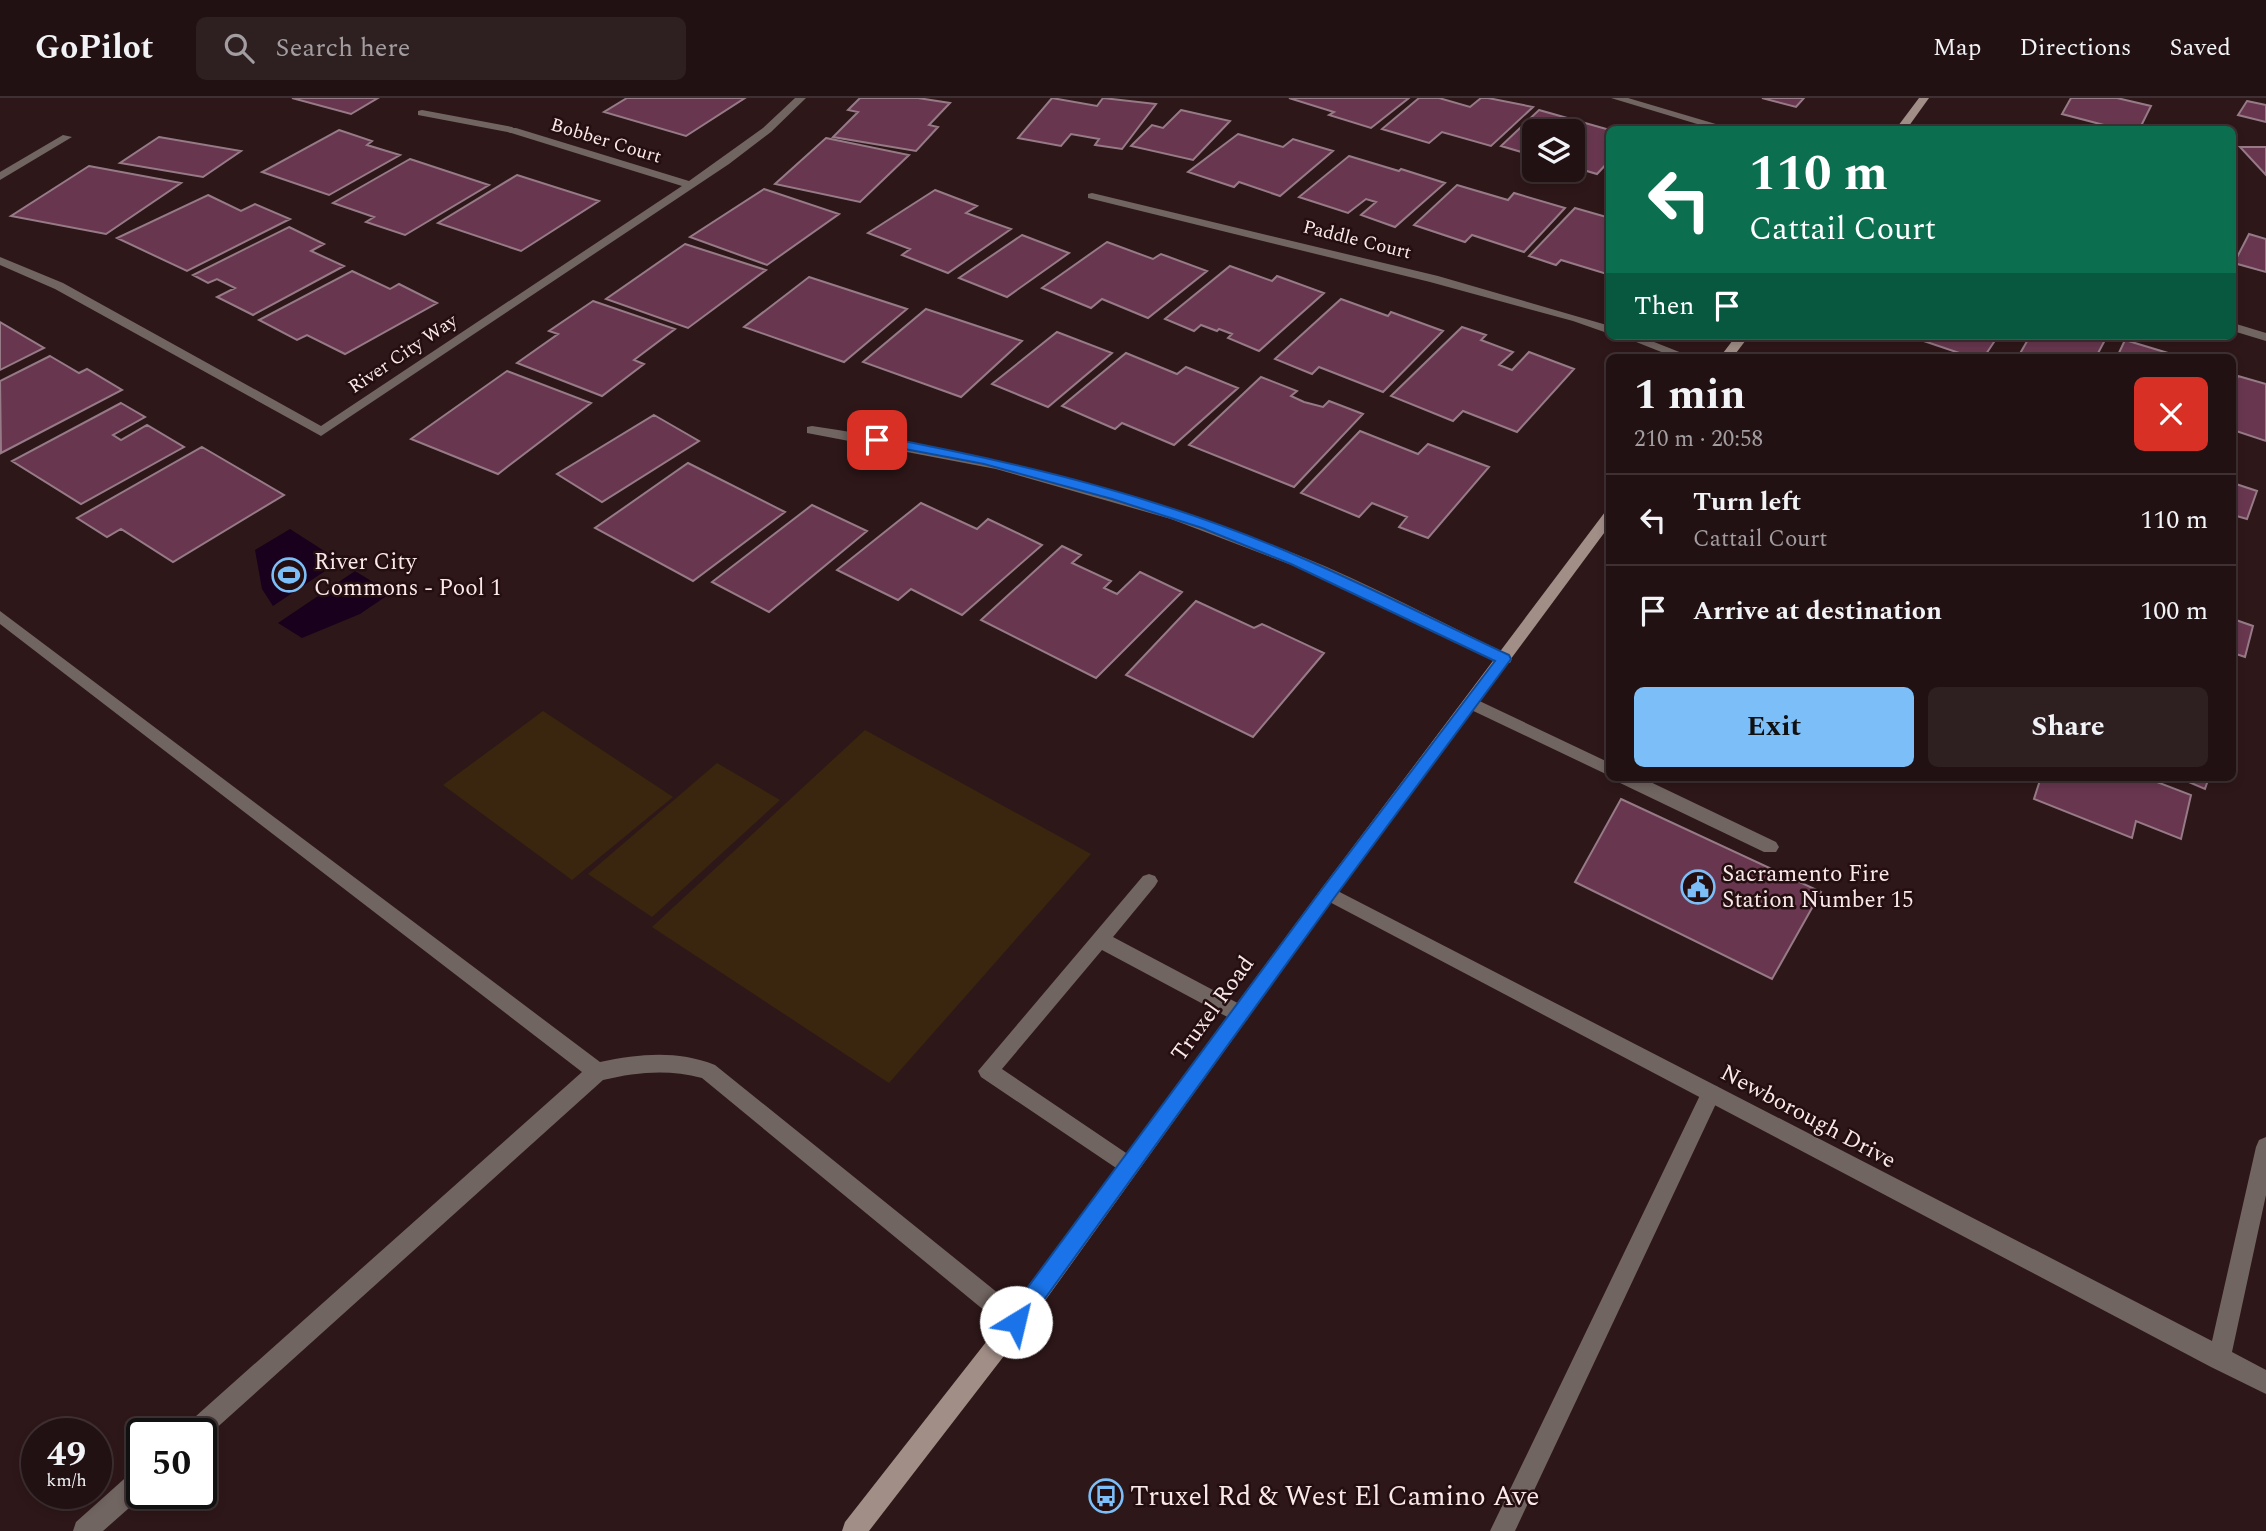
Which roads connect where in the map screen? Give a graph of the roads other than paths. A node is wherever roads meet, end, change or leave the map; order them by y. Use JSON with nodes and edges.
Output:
{"nodes":[{"id":1,"x":801,"y":98,"type":"edge"},
{"id":2,"x":1616,"y":98,"type":"edge"},
{"id":3,"x":1924,"y":98,"type":"edge"},
{"id":4,"x":422,"y":113,"type":"dead end"},
{"id":5,"x":1717,"y":126,"type":"edge"},
{"id":6,"x":1903,"y":126,"type":"edge"},
{"id":7,"x":66,"y":137,"type":"dead end"},
{"id":8,"x":0,"y":177,"type":"edge"},
{"id":9,"x":690,"y":185,"type":"junction"},
{"id":10,"x":1092,"y":196,"type":"dead end"},
{"id":11,"x":0,"y":261,"type":"edge"},
{"id":12,"x":2236,"y":328,"type":"edge"},
{"id":13,"x":1606,"y":329,"type":"edge"},
{"id":14,"x":2266,"y":337,"type":"edge"},
{"id":15,"x":1638,"y":340,"type":"edge"},
{"id":16,"x":1740,"y":340,"type":"edge"},
{"id":17,"x":1678,"y":354,"type":"edge"},
{"id":18,"x":1728,"y":354,"type":"edge"},
{"id":19,"x":812,"y":430,"type":"dead end"},
{"id":20,"x":1606,"y":520,"type":"edge"},
{"id":21,"x":0,"y":616,"type":"edge"},
{"id":22,"x":1504,"y":659,"type":"junction"},
{"id":23,"x":1471,"y":703,"type":"junction"},
{"id":24,"x":1606,"y":768,"type":"edge"},
{"id":25,"x":1632,"y":781,"type":"edge"},
{"id":26,"x":1770,"y":847,"type":"dead end"},
{"id":27,"x":1149,"y":881,"type":"dead end"},
{"id":28,"x":1328,"y":893,"type":"junction"},
{"id":29,"x":1100,"y":939,"type":"junction"},
{"id":30,"x":1240,"y":1014,"type":"junction"},
{"id":31,"x":597,"y":1072,"type":"junction"},
{"id":32,"x":1711,"y":1093,"type":"junction"},
{"id":33,"x":2266,"y":1147,"type":"edge"},
{"id":34,"x":1128,"y":1166,"type":"junction"},
{"id":35,"x":1016,"y":1322,"type":"junction"},
{"id":36,"x":2219,"y":1359,"type":"junction"},
{"id":37,"x":2266,"y":1382,"type":"edge"},
{"id":38,"x":211,"y":1418,"type":"edge"},
{"id":39,"x":126,"y":1494,"type":"edge"},
{"id":40,"x":85,"y":1531,"type":"edge"},
{"id":41,"x":854,"y":1531,"type":"edge"},
{"id":42,"x":1502,"y":1531,"type":"edge"}],
"edges":[{"from":1,"to":9,"type":"street","name":"River City Way"},
{"from":2,"to":5,"type":"street"},
{"from":3,"to":6,"type":"main road"},
{"from":4,"to":9,"type":"street","name":"Bobber Court"},
{"from":7,"to":8,"type":"street"},
{"from":9,"to":11,"type":"street","name":"River City Way"},
{"from":10,"to":13,"type":"street","name":"Paddle Court"},
{"from":12,"to":14,"type":"street"},
{"from":15,"to":17,"type":"street"},
{"from":16,"to":18,"type":"main road"},
{"from":19,"to":22,"type":"street"},
{"from":20,"to":22,"type":"main road","name":"Truxel Road"},
{"from":21,"to":31,"type":"street"},
{"from":22,"to":23,"type":"main road","name":"Truxel Road"},
{"from":23,"to":24,"type":"street"},
{"from":23,"to":28,"type":"main road","name":"Truxel Road"},
{"from":25,"to":26,"type":"street"},
{"from":27,"to":29,"type":"street"},
{"from":28,"to":30,"type":"main road","name":"Truxel Road"},
{"from":28,"to":32,"type":"street","name":"Newborough Drive"},
{"from":29,"to":30,"type":"street"},
{"from":29,"to":34,"type":"street"},
{"from":30,"to":34,"type":"main road","name":"Truxel Road"},
{"from":31,"to":35,"type":"street"},
{"from":31,"to":38,"type":"street"},
{"from":32,"to":36,"type":"street","name":"Newborough Drive"},
{"from":32,"to":42,"type":"street"},
{"from":33,"to":36,"type":"street"},
{"from":34,"to":35,"type":"main road","name":"Truxel Road"},
{"from":35,"to":41,"type":"main road","name":"Truxel Road"},
{"from":36,"to":37,"type":"street","name":"Newborough Drive"},
{"from":39,"to":40,"type":"street"}]}
